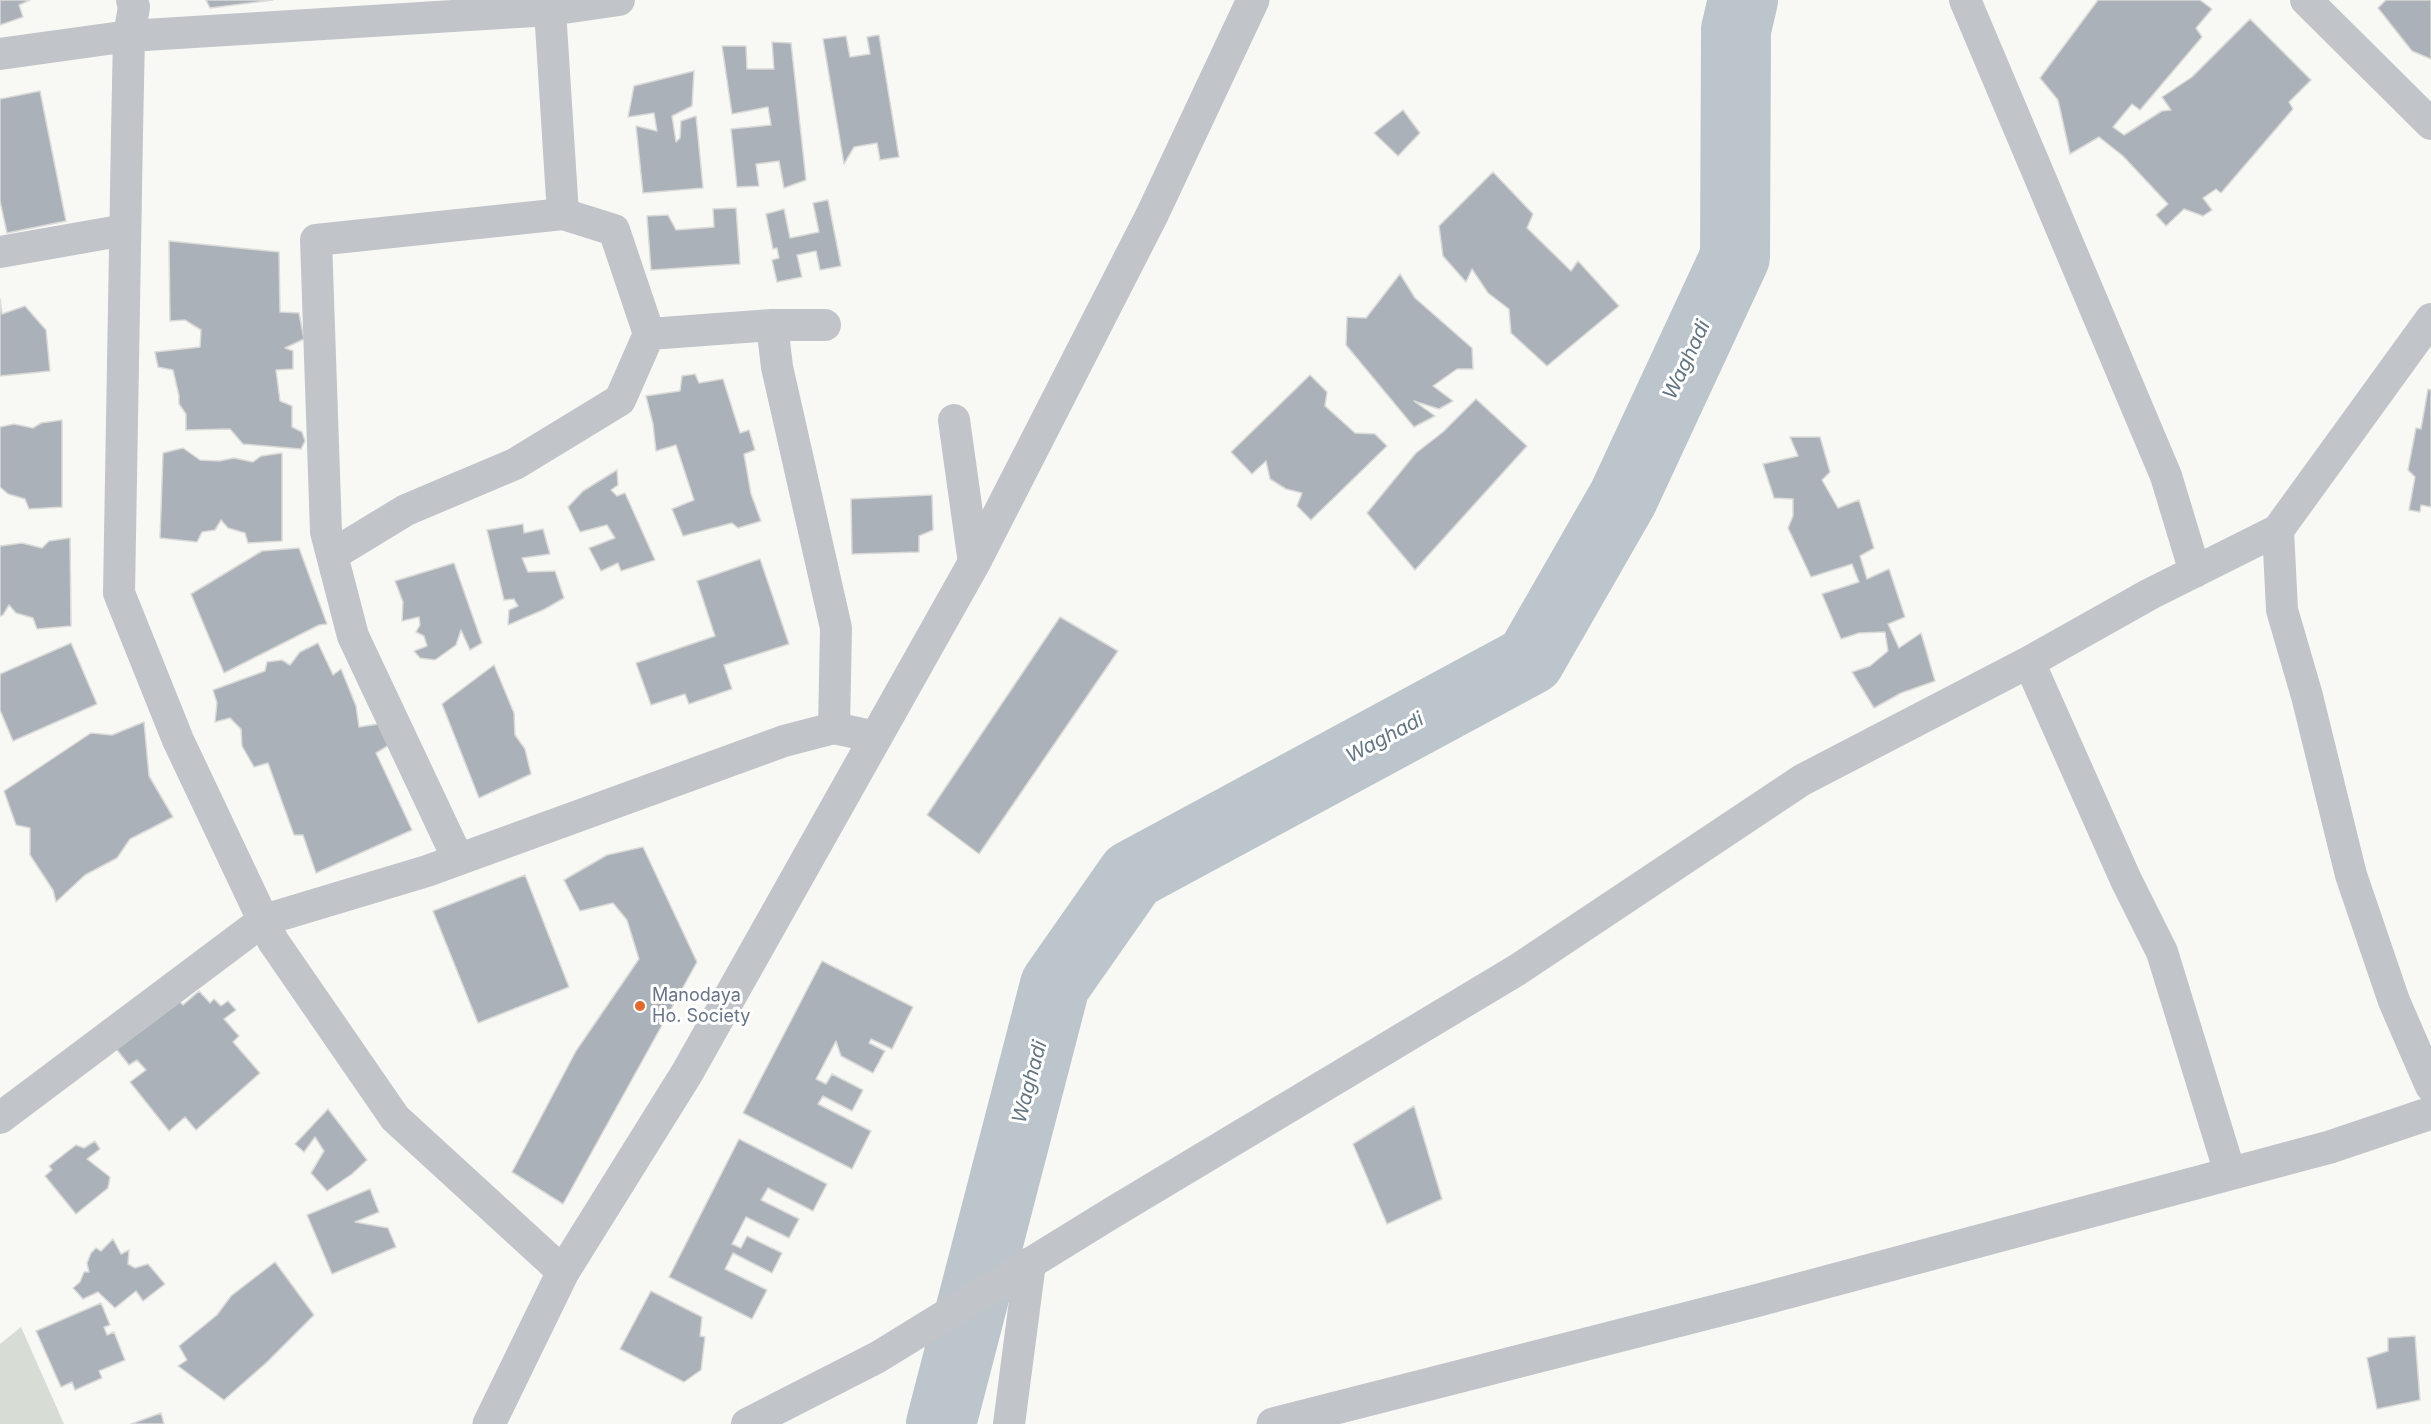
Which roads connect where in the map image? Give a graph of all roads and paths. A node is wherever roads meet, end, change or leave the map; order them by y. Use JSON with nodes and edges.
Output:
{"nodes":[{"id":1,"x":132,"y":0,"type":"edge"},
{"id":2,"x":619,"y":0,"type":"edge"},
{"id":3,"x":1965,"y":0,"type":"edge"},
{"id":4,"x":2306,"y":0,"type":"edge"},
{"id":5,"x":1254,"y":1,"type":"edge"},
{"id":6,"x":550,"y":10,"type":"junction"},
{"id":7,"x":129,"y":36,"type":"junction"},
{"id":8,"x":0,"y":54,"type":"edge"},
{"id":9,"x":2431,"y":124,"type":"edge"},
{"id":10,"x":563,"y":214,"type":"junction"},
{"id":11,"x":125,"y":230,"type":"junction"},
{"id":12,"x":0,"y":252,"type":"edge"},
{"id":13,"x":2431,"y":319,"type":"edge"},
{"id":14,"x":772,"y":325,"type":"junction"},
{"id":15,"x":825,"y":325,"type":"dead end"},
{"id":16,"x":649,"y":334,"type":"junction"},
{"id":17,"x":954,"y":420,"type":"dead end"},
{"id":18,"x":2278,"y":530,"type":"junction"},
{"id":19,"x":332,"y":555,"type":"junction"},
{"id":20,"x":974,"y":563,"type":"junction"},
{"id":21,"x":2195,"y":572,"type":"junction"},
{"id":22,"x":2029,"y":662,"type":"junction"},
{"id":23,"x":834,"y":728,"type":"junction"},
{"id":24,"x":876,"y":737,"type":"junction"},
{"id":25,"x":458,"y":859,"type":"junction"},
{"id":26,"x":264,"y":920,"type":"junction"},
{"id":27,"x":2431,"y":1086,"type":"edge"},
{"id":28,"x":2,"y":1111,"type":"edge"},
{"id":29,"x":2431,"y":1113,"type":"edge"},
{"id":30,"x":2230,"y":1173,"type":"junction"},
{"id":31,"x":1018,"y":1270,"type":"junction"},
{"id":32,"x":563,"y":1272,"type":"junction"},
{"id":33,"x":489,"y":1424,"type":"edge"},
{"id":34,"x":747,"y":1424,"type":"edge"},
{"id":35,"x":1009,"y":1424,"type":"edge"},
{"id":36,"x":1273,"y":1424,"type":"edge"}],
"edges":[{"from":1,"to":7,"type":"street"},
{"from":2,"to":6,"type":"street"},
{"from":3,"to":21,"type":"street"},
{"from":4,"to":9,"type":"street"},
{"from":5,"to":20,"type":"street"},
{"from":6,"to":7,"type":"street"},
{"from":6,"to":10,"type":"street"},
{"from":7,"to":8,"type":"street"},
{"from":7,"to":11,"type":"street"},
{"from":10,"to":16,"type":"street"},
{"from":10,"to":19,"type":"street"},
{"from":11,"to":12,"type":"street"},
{"from":11,"to":26,"type":"street"},
{"from":13,"to":18,"type":"street"},
{"from":14,"to":15,"type":"street"},
{"from":14,"to":16,"type":"street"},
{"from":14,"to":23,"type":"street"},
{"from":16,"to":19,"type":"street"},
{"from":17,"to":20,"type":"street"},
{"from":18,"to":21,"type":"street"},
{"from":18,"to":27,"type":"street"},
{"from":19,"to":25,"type":"street"},
{"from":20,"to":24,"type":"street"},
{"from":21,"to":22,"type":"street"},
{"from":22,"to":30,"type":"street"},
{"from":22,"to":31,"type":"street"},
{"from":23,"to":24,"type":"street"},
{"from":23,"to":25,"type":"street"},
{"from":24,"to":32,"type":"street"},
{"from":25,"to":26,"type":"street"},
{"from":26,"to":28,"type":"street"},
{"from":26,"to":32,"type":"street"},
{"from":29,"to":30,"type":"street"},
{"from":30,"to":36,"type":"street"},
{"from":31,"to":34,"type":"street"},
{"from":31,"to":35,"type":"street"},
{"from":32,"to":33,"type":"street"}]}
